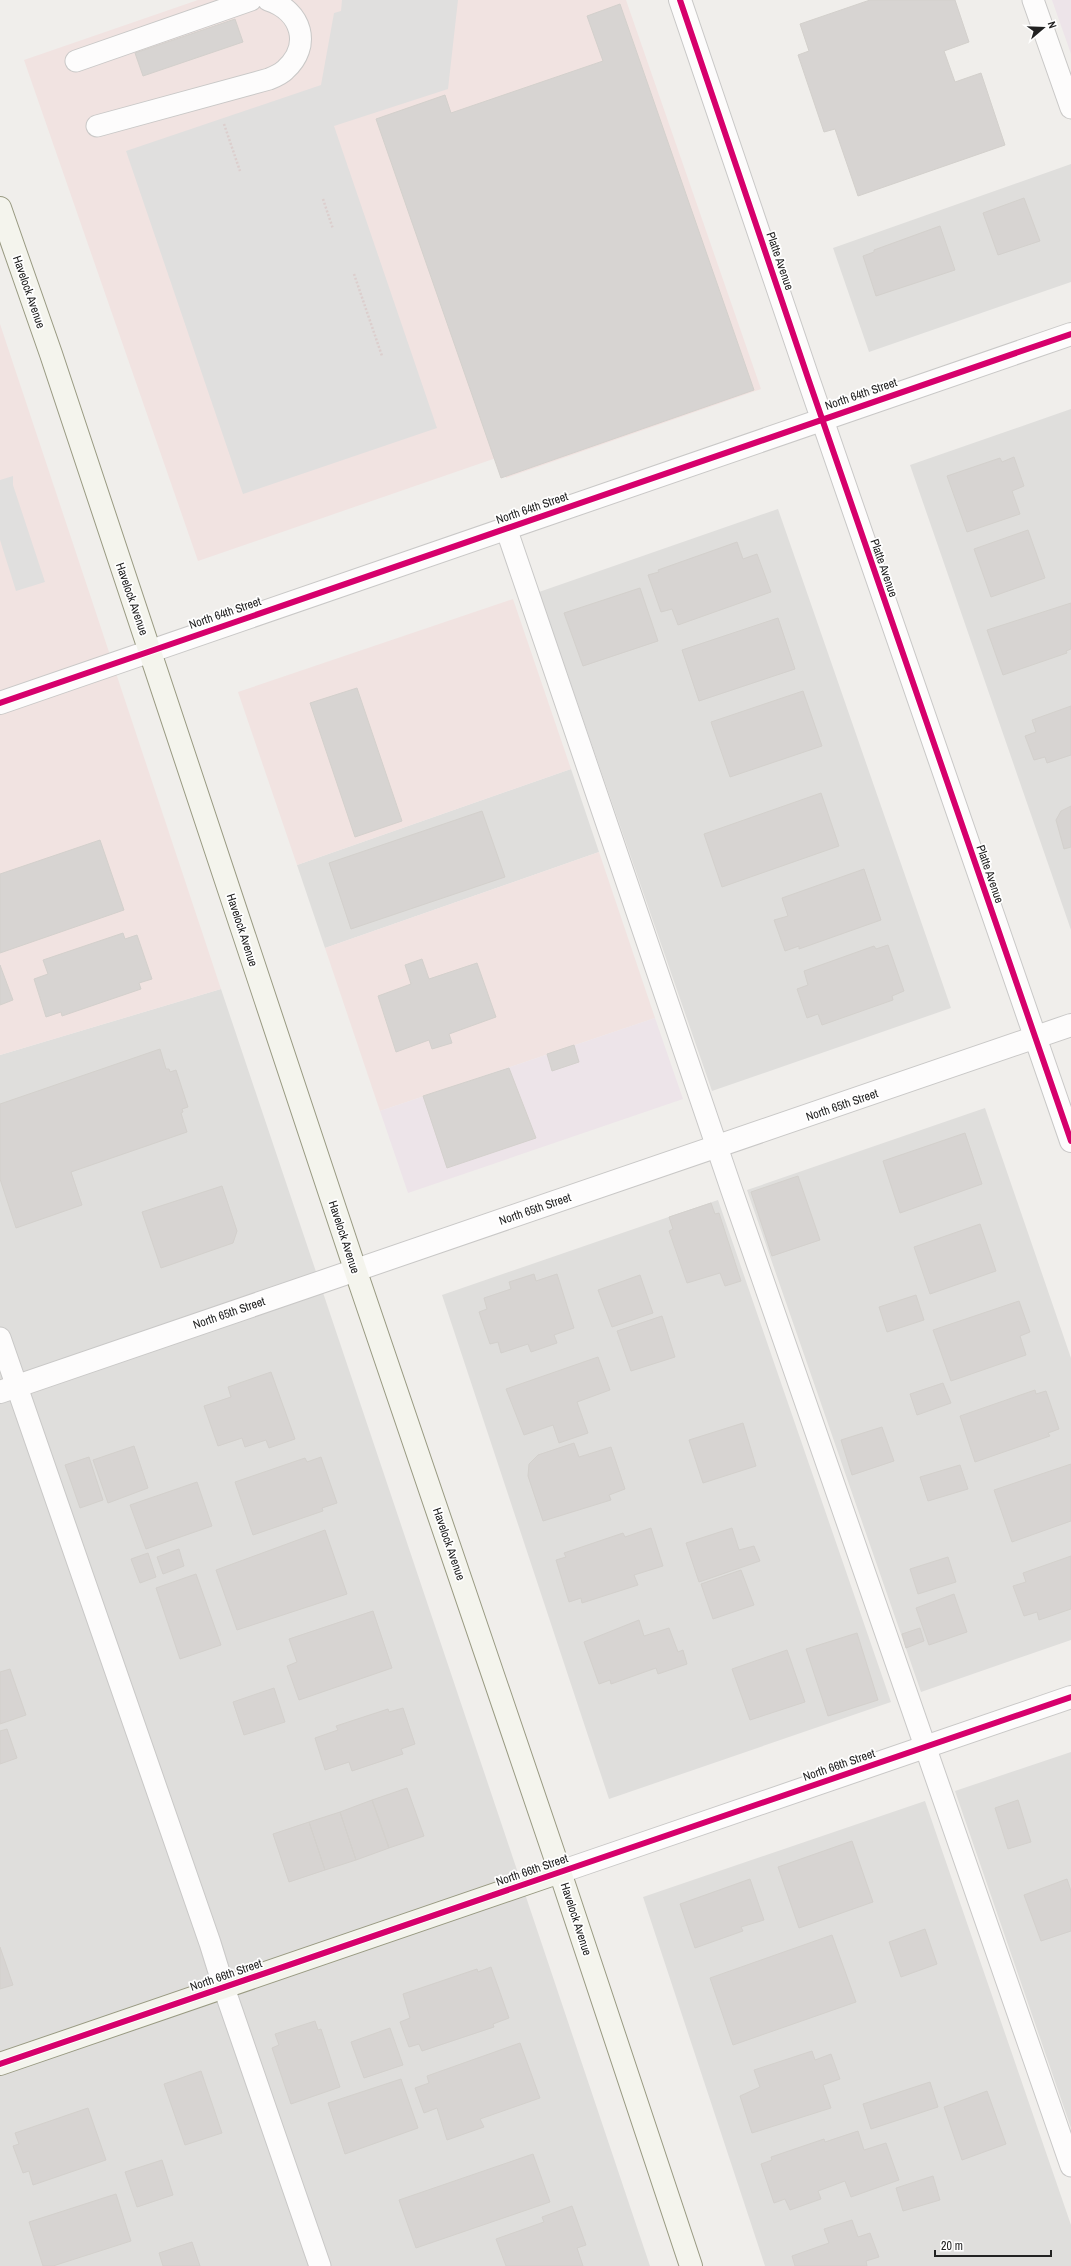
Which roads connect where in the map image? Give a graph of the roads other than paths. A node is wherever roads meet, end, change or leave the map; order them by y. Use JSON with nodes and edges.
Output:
{"nodes":[{"id":1,"x":251,"y":0,"type":"edge"},
{"id":2,"x":268,"y":0,"type":"edge"},
{"id":3,"x":680,"y":0,"type":"edge"},
{"id":4,"x":1033,"y":0,"type":"edge"},
{"id":5,"x":76,"y":61,"type":"dead end"},
{"id":6,"x":1071,"y":108,"type":"edge"},
{"id":7,"x":97,"y":126,"type":"dead end"},
{"id":8,"x":0,"y":208,"type":"edge"},
{"id":9,"x":1071,"y":334,"type":"edge"},
{"id":10,"x":822,"y":419,"type":"junction"},
{"id":11,"x":506,"y":528,"type":"junction"},
{"id":12,"x":150,"y":651,"type":"junction"},
{"id":13,"x":0,"y":703,"type":"edge"},
{"id":14,"x":1071,"y":1025,"type":"edge"},
{"id":15,"x":1035,"y":1038,"type":"junction"},
{"id":16,"x":1071,"y":1141,"type":"edge"},
{"id":17,"x":717,"y":1148,"type":"junction"},
{"id":18,"x":355,"y":1269,"type":"junction"},
{"id":19,"x":0,"y":1338,"type":"edge"},
{"id":20,"x":8,"y":1390,"type":"edge"},
{"id":21,"x":1071,"y":1696,"type":"edge"},
{"id":22,"x":927,"y":1746,"type":"junction"},
{"id":23,"x":560,"y":1872,"type":"junction"},
{"id":24,"x":224,"y":1988,"type":"junction"},
{"id":25,"x":0,"y":2064,"type":"edge"},
{"id":26,"x":1071,"y":2166,"type":"edge"},
{"id":27,"x":320,"y":2266,"type":"edge"},
{"id":28,"x":691,"y":2266,"type":"edge"}],
"edges":[{"from":1,"to":5,"type":"lane"},
{"from":2,"to":7,"type":"lane"},
{"from":3,"to":10,"type":"street","name":"Platte Avenue"},
{"from":4,"to":6,"type":"lane"},
{"from":8,"to":12,"type":"main road","name":"Havelock Avenue"},
{"from":9,"to":10,"type":"street","name":"North 64th Street"},
{"from":10,"to":11,"type":"street","name":"North 64th Street"},
{"from":10,"to":15,"type":"street","name":"Platte Avenue"},
{"from":11,"to":12,"type":"street","name":"North 64th Street"},
{"from":11,"to":17,"type":"lane"},
{"from":12,"to":13,"type":"street","name":"North 64th Street"},
{"from":12,"to":18,"type":"main road","name":"Havelock Avenue"},
{"from":14,"to":15,"type":"street","name":"North 65th Street"},
{"from":15,"to":16,"type":"street","name":"Platte Avenue"},
{"from":15,"to":17,"type":"street","name":"North 65th Street"},
{"from":17,"to":18,"type":"street","name":"North 65th Street"},
{"from":17,"to":22,"type":"lane"},
{"from":18,"to":20,"type":"street","name":"North 65th Street"},
{"from":18,"to":23,"type":"main road","name":"Havelock Avenue"},
{"from":19,"to":20,"type":"lane"},
{"from":20,"to":24,"type":"lane"},
{"from":21,"to":22,"type":"street","name":"North 66th Street"},
{"from":22,"to":23,"type":"street","name":"North 66th Street"},
{"from":22,"to":26,"type":"lane"},
{"from":23,"to":24,"type":"main road","name":"North 66th Street"},
{"from":23,"to":28,"type":"main road","name":"Havelock Avenue"},
{"from":24,"to":25,"type":"main road","name":"North 66th Street"},
{"from":24,"to":27,"type":"lane"}]}
